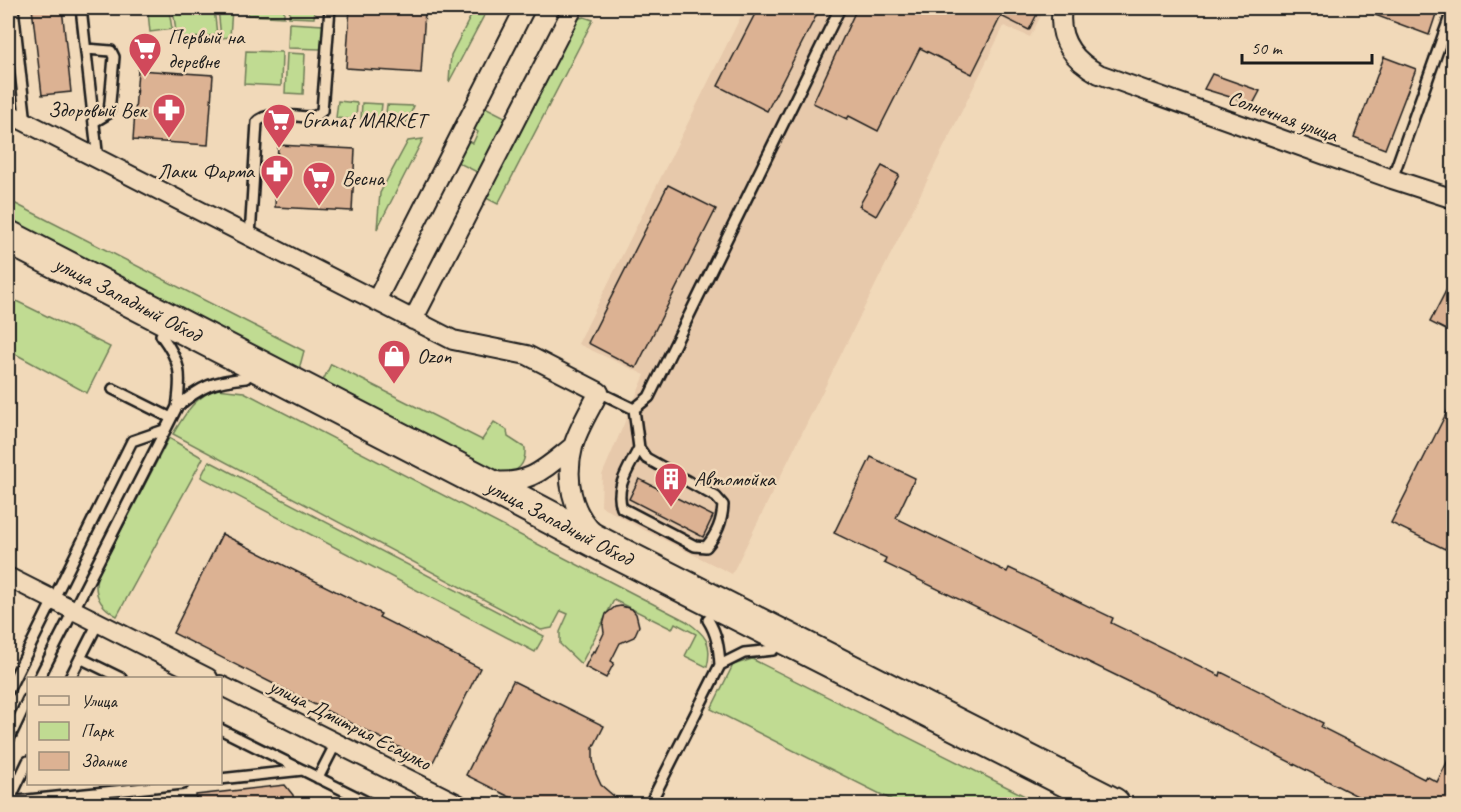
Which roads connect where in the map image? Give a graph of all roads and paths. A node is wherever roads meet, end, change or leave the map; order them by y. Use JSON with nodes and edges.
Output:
{"nodes":[{"id":1,"x":13,"y":8,"type":"edge"},
{"id":2,"x":81,"y":8,"type":"edge"},
{"id":3,"x":330,"y":8,"type":"edge"},
{"id":4,"x":525,"y":8,"type":"edge"},
{"id":5,"x":573,"y":8,"type":"edge"},
{"id":6,"x":840,"y":8,"type":"edge"},
{"id":7,"x":1062,"y":8,"type":"edge"},
{"id":8,"x":1453,"y":8,"type":"edge"},
{"id":9,"x":86,"y":49,"type":"junction"},
{"id":10,"x":8,"y":113,"type":"edge"},
{"id":11,"x":94,"y":122,"type":"junction"},
{"id":12,"x":26,"y":123,"type":"junction"},
{"id":13,"x":98,"y":159,"type":"junction"},
{"id":14,"x":1392,"y":179,"type":"junction"},
{"id":15,"x":1454,"y":199,"type":"edge"},
{"id":16,"x":8,"y":237,"type":"edge"},
{"id":17,"x":250,"y":237,"type":"junction"},
{"id":18,"x":8,"y":256,"type":"edge"},
{"id":19,"x":376,"y":301,"type":"junction"},
{"id":20,"x":413,"y":320,"type":"junction"},
{"id":21,"x":161,"y":335,"type":"junction"},
{"id":22,"x":246,"y":378,"type":"junction"},
{"id":23,"x":113,"y":389,"type":"dead end"},
{"id":24,"x":599,"y":392,"type":"junction"},
{"id":25,"x":177,"y":406,"type":"junction"},
{"id":26,"x":634,"y":409,"type":"junction"},
{"id":27,"x":171,"y":418,"type":"junction"},
{"id":28,"x":164,"y":430,"type":"junction"},
{"id":29,"x":573,"y":446,"type":"junction"},
{"id":30,"x":639,"y":448,"type":"junction"},
{"id":31,"x":481,"y":481,"type":"junction"},
{"id":32,"x":614,"y":551,"type":"junction"},
{"id":33,"x":8,"y":577,"type":"edge"},
{"id":34,"x":51,"y":599,"type":"junction"},
{"id":35,"x":74,"y":610,"type":"junction"},
{"id":36,"x":708,"y":620,"type":"junction"},
{"id":37,"x":98,"y":623,"type":"junction"},
{"id":38,"x":773,"y":650,"type":"junction"},
{"id":39,"x":80,"y":658,"type":"junction"},
{"id":40,"x":720,"y":665,"type":"junction"},
{"id":41,"x":40,"y":677,"type":"edge"},
{"id":42,"x":70,"y":677,"type":"edge"},
{"id":43,"x":119,"y":677,"type":"edge"},
{"id":44,"x":206,"y":677,"type":"edge"},
{"id":45,"x":222,"y":686,"type":"edge"},
{"id":46,"x":8,"y":688,"type":"edge"},
{"id":47,"x":27,"y":701,"type":"edge"},
{"id":48,"x":222,"y":730,"type":"edge"},
{"id":49,"x":8,"y":741,"type":"edge"},
{"id":50,"x":336,"y":743,"type":"junction"},
{"id":51,"x":27,"y":763,"type":"edge"},
{"id":52,"x":303,"y":770,"type":"junction"},
{"id":53,"x":318,"y":778,"type":"junction"},
{"id":54,"x":222,"y":779,"type":"edge"},
{"id":55,"x":166,"y":785,"type":"edge"},
{"id":56,"x":8,"y":803,"type":"edge"},
{"id":57,"x":371,"y":804,"type":"edge"},
{"id":58,"x":458,"y":804,"type":"edge"},
{"id":59,"x":650,"y":804,"type":"edge"},
{"id":60,"x":1072,"y":804,"type":"edge"},
{"id":61,"x":1113,"y":804,"type":"edge"}],
"edges":[{"from":1,"to":12,"type":"lane"},
{"from":2,"to":9,"type":"lane"},
{"from":3,"to":17,"type":"lane"},
{"from":4,"to":19,"type":"street"},
{"from":5,"to":20,"type":"street"},
{"from":6,"to":26,"type":"lane"},
{"from":7,"to":14,"type":"street","name":"Солнечная улица"},
{"from":8,"to":14,"type":"lane"},
{"from":9,"to":11,"type":"lane"},
{"from":9,"to":11,"type":"lane"},
{"from":10,"to":12,"type":"street"},
{"from":11,"to":13,"type":"lane"},
{"from":12,"to":13,"type":"street"},
{"from":13,"to":17,"type":"street"},
{"from":14,"to":15,"type":"street","name":"Солнечная улица"},
{"from":16,"to":31,"type":"highway","name":"улица Западный Обход"},
{"from":17,"to":19,"type":"street"},
{"from":18,"to":21,"type":"highway","name":"улица Западный Обход"},
{"from":19,"to":20,"type":"street"},
{"from":20,"to":24,"type":"street"},
{"from":21,"to":22,"type":"highway","name":"улица Западный Обход"},
{"from":21,"to":25,"type":"lane"},
{"from":22,"to":25,"type":"lane"},
{"from":22,"to":36,"type":"highway","name":"улица Западный Обход"},
{"from":23,"to":27,"type":"lane"},
{"from":24,"to":26,"type":"lane"},
{"from":24,"to":29,"type":"street"},
{"from":25,"to":27,"type":"lane"},
{"from":26,"to":30,"type":"lane"},
{"from":27,"to":28,"type":"lane"},
{"from":28,"to":34,"type":"lane"},
{"from":28,"to":35,"type":"lane"},
{"from":29,"to":31,"type":"street"},
{"from":29,"to":32,"type":"street"},
{"from":30,"to":30,"type":"lane"},
{"from":31,"to":32,"type":"highway","name":"улица Западный Обход"},
{"from":32,"to":61,"type":"highway","name":"улица Западный Обход"},
{"from":33,"to":34,"type":"street"},
{"from":34,"to":35,"type":"street"},
{"from":34,"to":46,"type":"lane"},
{"from":35,"to":37,"type":"street"},
{"from":35,"to":41,"type":"lane"},
{"from":36,"to":38,"type":"highway","name":"улица Западный Обход"},
{"from":36,"to":40,"type":"lane"},
{"from":37,"to":39,"type":"lane"},
{"from":37,"to":44,"type":"street"},
{"from":38,"to":40,"type":"lane"},
{"from":38,"to":60,"type":"highway","name":"улица Западный Обход"},
{"from":39,"to":42,"type":"lane"},
{"from":39,"to":43,"type":"lane"},
{"from":40,"to":59,"type":"lane"},
{"from":45,"to":50,"type":"street","name":"улица Дмитрия Есаулко"},
{"from":47,"to":49,"type":"lane"},
{"from":48,"to":52,"type":"lane"},
{"from":50,"to":53,"type":"lane"},
{"from":50,"to":58,"type":"street","name":"улица Дмитрия Есаулко"},
{"from":51,"to":56,"type":"lane"},
{"from":52,"to":53,"type":"lane"},
{"from":52,"to":54,"type":"lane"},
{"from":53,"to":57,"type":"lane"},
{"from":55,"to":56,"type":"lane"}]}
